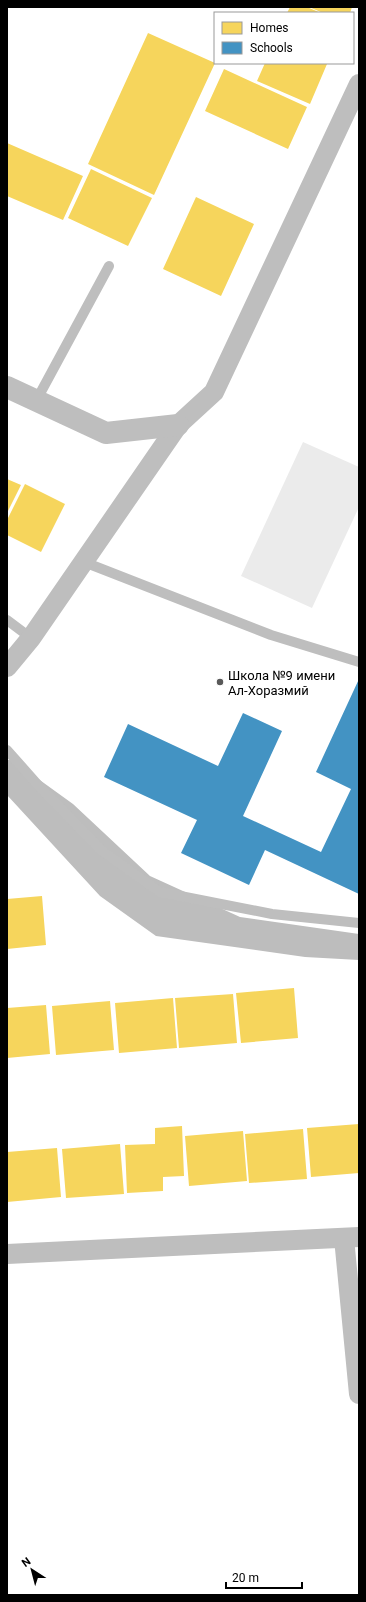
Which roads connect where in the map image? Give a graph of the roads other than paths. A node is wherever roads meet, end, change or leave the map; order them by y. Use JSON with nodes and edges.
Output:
{"nodes":[{"id":1,"x":359,"y":84,"type":"edge"},
{"id":2,"x":109,"y":266,"type":"dead end"},
{"id":3,"x":7,"y":388,"type":"edge"},
{"id":4,"x":36,"y":400,"type":"junction"},
{"id":5,"x":178,"y":425,"type":"junction"},
{"id":6,"x":84,"y":562,"type":"junction"},
{"id":7,"x":7,"y":620,"type":"edge"},
{"id":8,"x":31,"y":638,"type":"junction"},
{"id":9,"x":359,"y":662,"type":"edge"},
{"id":10,"x":7,"y":667,"type":"edge"},
{"id":11,"x":7,"y":750,"type":"edge"},
{"id":12,"x":359,"y":923,"type":"edge"},
{"id":13,"x":351,"y":1238,"type":"edge"},
{"id":14,"x":7,"y":1254,"type":"edge"},
{"id":15,"x":359,"y":1394,"type":"edge"}],
"edges":[{"from":1,"to":5,"type":"street"},
{"from":2,"to":4,"type":"lane"},
{"from":3,"to":4,"type":"street"},
{"from":4,"to":5,"type":"street"},
{"from":5,"to":6,"type":"street"},
{"from":6,"to":8,"type":"street"},
{"from":6,"to":9,"type":"lane"},
{"from":7,"to":8,"type":"lane"},
{"from":8,"to":10,"type":"street"},
{"from":11,"to":12,"type":"lane"},
{"from":13,"to":14,"type":"street"},
{"from":13,"to":15,"type":"street"}]}
